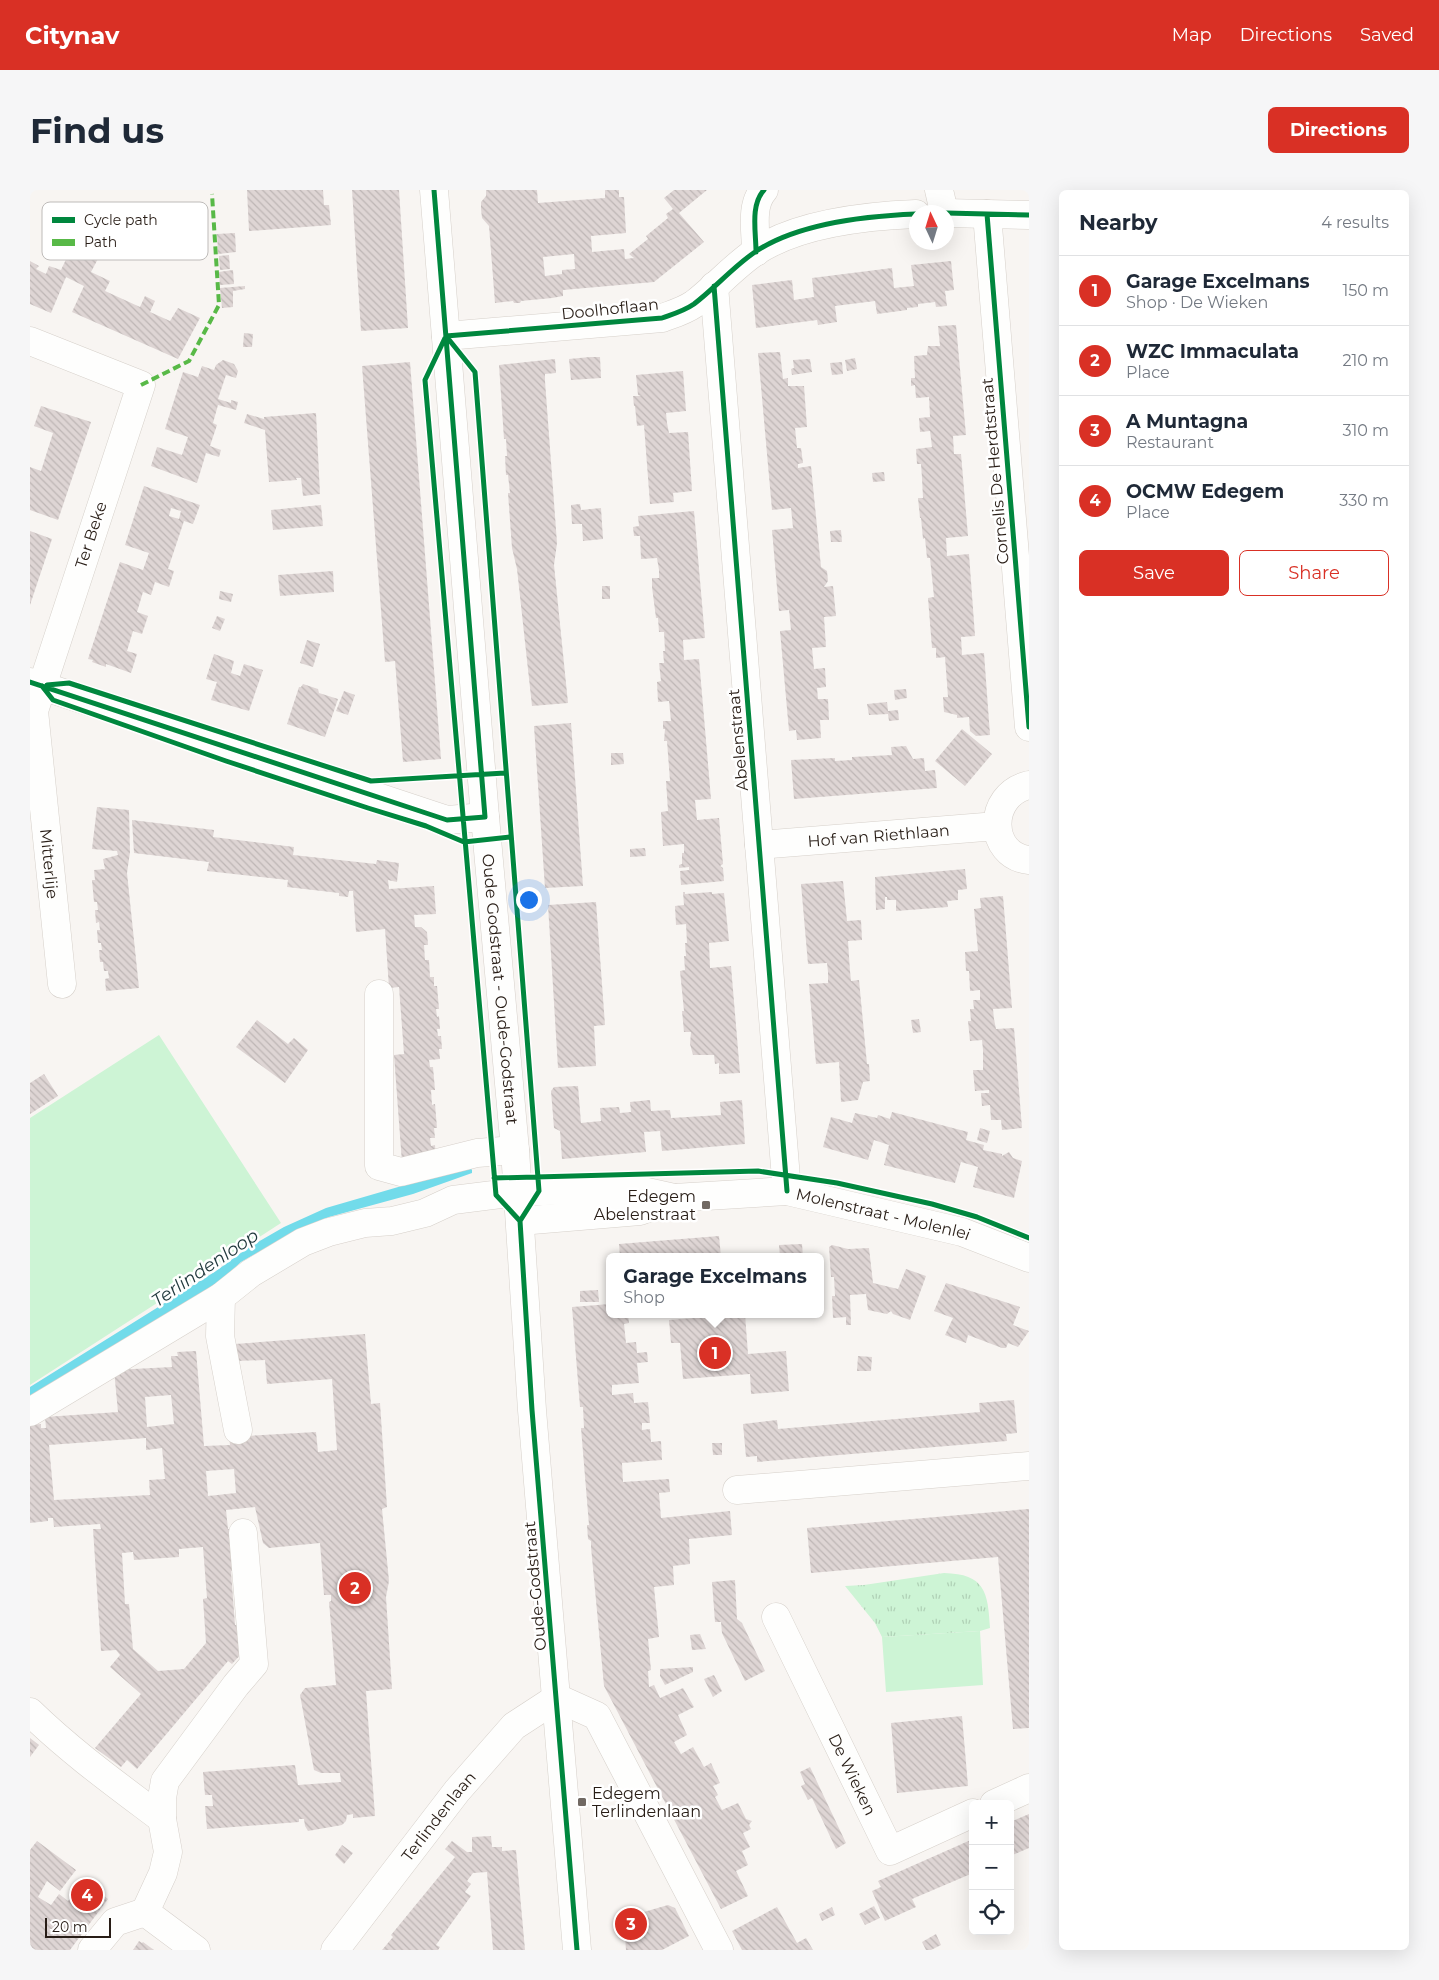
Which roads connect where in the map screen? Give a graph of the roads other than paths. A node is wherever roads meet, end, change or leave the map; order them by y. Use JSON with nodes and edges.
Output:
{"nodes":[{"id":1,"x":434,"y":190,"type":"edge"},
{"id":2,"x":764,"y":190,"type":"edge"},
{"id":3,"x":939,"y":190,"type":"edge"},
{"id":4,"x":943,"y":205,"type":"edge"},
{"id":5,"x":954,"y":213,"type":"edge"},
{"id":6,"x":987,"y":214,"type":"junction"},
{"id":7,"x":909,"y":215,"type":"edge"},
{"id":8,"x":1029,"y":215,"type":"edge"},
{"id":9,"x":756,"y":252,"type":"junction"},
{"id":10,"x":714,"y":286,"type":"junction"},
{"id":11,"x":446,"y":336,"type":"junction"},
{"id":12,"x":30,"y":341,"type":"edge"},
{"id":13,"x":36,"y":684,"type":"edge"},
{"id":14,"x":1029,"y":726,"type":"edge"},
{"id":15,"x":1029,"y":785,"type":"edge"},
{"id":16,"x":485,"y":817,"type":"junction"},
{"id":17,"x":997,"y":826,"type":"junction"},
{"id":18,"x":759,"y":845,"type":"junction"},
{"id":19,"x":1029,"y":860,"type":"edge"},
{"id":20,"x":62,"y":984,"type":"dead end"},
{"id":21,"x":379,"y":994,"type":"dead end"},
{"id":22,"x":515,"y":1150,"type":"junction"},
{"id":23,"x":788,"y":1191,"type":"junction"},
{"id":24,"x":517,"y":1192,"type":"junction"},
{"id":25,"x":674,"y":1198,"type":"junction"},
{"id":26,"x":520,"y":1221,"type":"junction"},
{"id":27,"x":1029,"y":1258,"type":"edge"},
{"id":28,"x":221,"y":1297,"type":"junction"},
{"id":29,"x":30,"y":1412,"type":"edge"},
{"id":30,"x":238,"y":1430,"type":"dead end"},
{"id":31,"x":1029,"y":1466,"type":"edge"},
{"id":32,"x":737,"y":1490,"type":"dead end"},
{"id":33,"x":243,"y":1533,"type":"dead end"},
{"id":34,"x":776,"y":1616,"type":"dead end"},
{"id":35,"x":557,"y":1698,"type":"junction"},
{"id":36,"x":30,"y":1712,"type":"edge"},
{"id":37,"x":1029,"y":1788,"type":"edge"},
{"id":38,"x":1003,"y":1800,"type":"edge"},
{"id":39,"x":969,"y":1816,"type":"edge"},
{"id":40,"x":162,"y":1819,"type":"junction"},
{"id":41,"x":144,"y":1912,"type":"junction"},
{"id":42,"x":92,"y":1950,"type":"edge"},
{"id":43,"x":196,"y":1950,"type":"edge"},
{"id":44,"x":335,"y":1950,"type":"edge"},
{"id":45,"x":577,"y":1950,"type":"edge"},
{"id":46,"x":719,"y":1950,"type":"edge"}],
"edges":[{"from":1,"to":11,"type":"street","name":"Oude Godstraat - Oude-Godstraat"},
{"from":2,"to":9,"type":"street"},
{"from":3,"to":4,"type":"street"},
{"from":5,"to":6,"type":"street"},
{"from":6,"to":8,"type":"street"},
{"from":6,"to":14,"type":"street","name":"Cornelis De Herdtstraat"},
{"from":7,"to":9,"type":"street","name":"Doolhoflaan"},
{"from":9,"to":10,"type":"street","name":"Doolhoflaan"},
{"from":10,"to":11,"type":"street","name":"Doolhoflaan"},
{"from":10,"to":18,"type":"street","name":"Abelenstraat"},
{"from":11,"to":16,"type":"street","name":"Oude Godstraat - Oude-Godstraat"},
{"from":12,"to":13,"type":"street","name":"Ter Beke"},
{"from":13,"to":16,"type":"street"},
{"from":13,"to":20,"type":"street","name":"Mitterlije"},
{"from":15,"to":17,"type":"street"},
{"from":16,"to":22,"type":"street","name":"Oude Godstraat - Oude-Godstraat"},
{"from":17,"to":18,"type":"street","name":"Hof van Riethlaan"},
{"from":17,"to":19,"type":"street"},
{"from":18,"to":23,"type":"street","name":"Abelenstraat"},
{"from":21,"to":22,"type":"street"},
{"from":22,"to":24,"type":"street","name":"Oude Godstraat - Oude-Godstraat"},
{"from":23,"to":25,"type":"street","name":"Molenstraat - Molenlei"},
{"from":23,"to":27,"type":"street","name":"Molenstraat - Molenlei"},
{"from":24,"to":25,"type":"street"},
{"from":24,"to":26,"type":"street","name":"Oude-Godstraat"},
{"from":24,"to":28,"type":"street"},
{"from":25,"to":26,"type":"street"},
{"from":26,"to":35,"type":"street","name":"Oude-Godstraat"},
{"from":28,"to":29,"type":"street"},
{"from":28,"to":30,"type":"street"},
{"from":31,"to":32,"type":"street"},
{"from":33,"to":40,"type":"street"},
{"from":34,"to":39,"type":"street","name":"De Wieken"},
{"from":35,"to":44,"type":"street","name":"Terlindenlaan"},
{"from":35,"to":45,"type":"street","name":"Oude-Godstraat"},
{"from":35,"to":46,"type":"street"},
{"from":36,"to":40,"type":"street"},
{"from":37,"to":38,"type":"street"},
{"from":40,"to":41,"type":"street"},
{"from":41,"to":42,"type":"street"},
{"from":41,"to":43,"type":"street"}]}
